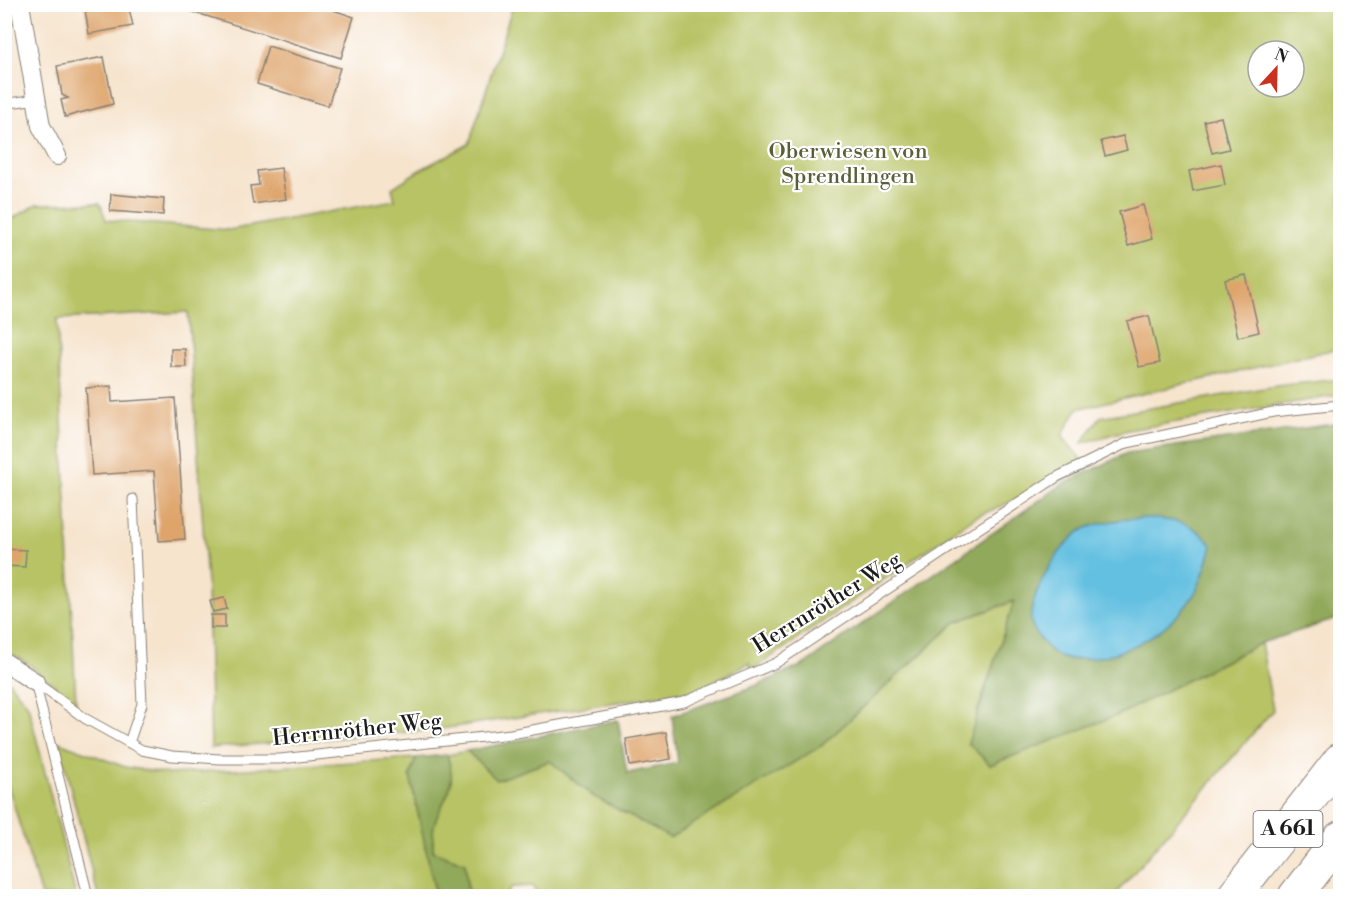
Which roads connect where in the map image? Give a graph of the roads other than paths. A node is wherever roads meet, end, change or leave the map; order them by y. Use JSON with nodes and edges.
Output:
{"nodes":[{"id":1,"x":20,"y":4,"type":"edge"},
{"id":2,"x":36,"y":99,"type":"junction"},
{"id":3,"x":4,"y":104,"type":"edge"},
{"id":4,"x":57,"y":156,"type":"dead end"},
{"id":5,"x":1341,"y":405,"type":"edge"},
{"id":6,"x":132,"y":499,"type":"dead end"},
{"id":7,"x":4,"y":662,"type":"edge"},
{"id":8,"x":35,"y":682,"type":"junction"},
{"id":9,"x":129,"y":743,"type":"junction"},
{"id":10,"x":1341,"y":760,"type":"edge"},
{"id":11,"x":1341,"y":838,"type":"edge"},
{"id":12,"x":88,"y":897,"type":"edge"},
{"id":13,"x":1234,"y":897,"type":"edge"},
{"id":14,"x":1295,"y":897,"type":"edge"}],
"edges":[{"from":1,"to":2,"type":"street"},
{"from":2,"to":3,"type":"lane"},
{"from":2,"to":4,"type":"street"},
{"from":5,"to":9,"type":"lane","name":"Herrnröther Weg"},
{"from":6,"to":9,"type":"lane"},
{"from":7,"to":8,"type":"street"},
{"from":8,"to":9,"type":"lane","name":"Herrnröther Weg"},
{"from":8,"to":12,"type":"lane"},
{"from":10,"to":13,"type":"highway","number":"A 661"},
{"from":11,"to":14,"type":"highway","number":"A 661"}]}
